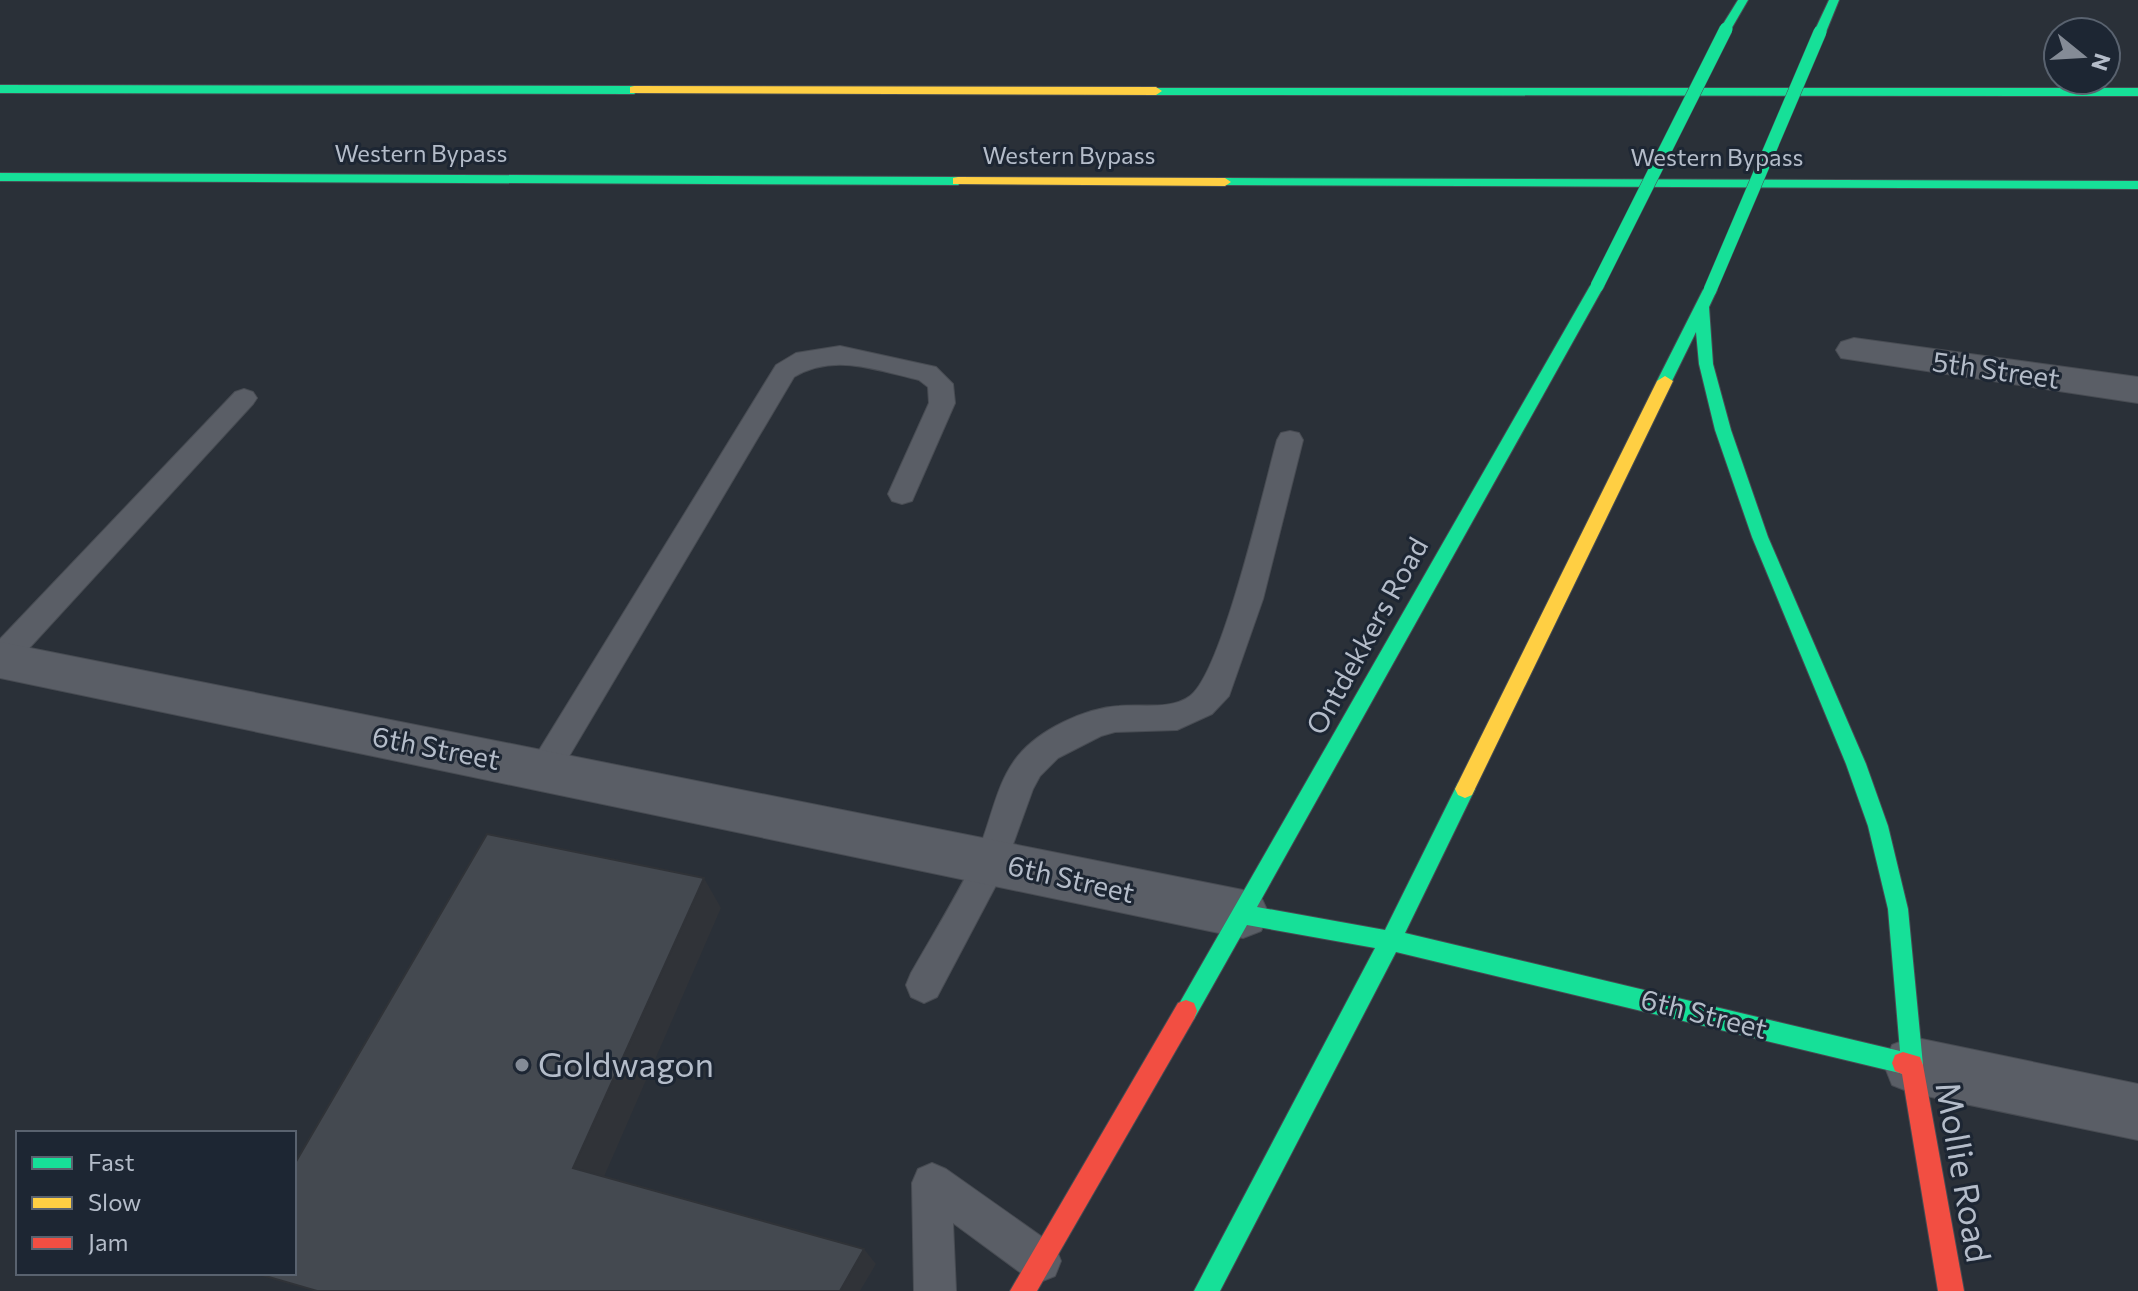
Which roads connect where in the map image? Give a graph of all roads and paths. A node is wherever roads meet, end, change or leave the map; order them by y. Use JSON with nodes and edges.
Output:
{"nodes":[{"id":1,"x":1743,"y":0,"type":"edge"},
{"id":2,"x":1834,"y":0,"type":"edge"},
{"id":3,"x":0,"y":89,"type":"edge"},
{"id":4,"x":2138,"y":92,"type":"edge"},
{"id":5,"x":0,"y":177,"type":"edge"},
{"id":6,"x":2138,"y":185,"type":"edge"},
{"id":7,"x":1706,"y":298,"type":"junction"},
{"id":8,"x":1854,"y":350,"type":"dead end"},
{"id":9,"x":2138,"y":390,"type":"edge"},
{"id":10,"x":244,"y":398,"type":"dead end"},
{"id":11,"x":1290,"y":440,"type":"dead end"},
{"id":12,"x":902,"y":494,"type":"dead end"},
{"id":13,"x":0,"y":659,"type":"edge"},
{"id":14,"x":544,"y":770,"type":"junction"},
{"id":15,"x":991,"y":861,"type":"junction"},
{"id":16,"x":1243,"y":914,"type":"junction"},
{"id":17,"x":1390,"y":941,"type":"junction"},
{"id":18,"x":924,"y":985,"type":"dead end"},
{"id":19,"x":1912,"y":1065,"type":"junction"},
{"id":20,"x":2138,"y":1112,"type":"edge"},
{"id":21,"x":1032,"y":1276,"type":"edge"},
{"id":22,"x":935,"y":1291,"type":"edge"},
{"id":23,"x":1207,"y":1291,"type":"edge"},
{"id":24,"x":1951,"y":1291,"type":"edge"}],
"edges":[{"from":1,"to":16,"type":"main road","name":"Ontdekkers Road","bridge":true},
{"from":2,"to":7,"type":"main road","bridge":true},
{"from":3,"to":4,"type":"main road"},
{"from":5,"to":6,"type":"main road","name":"Western Bypass"},
{"from":7,"to":17,"type":"main road"},
{"from":7,"to":19,"type":"main road","name":"Mollie Road"},
{"from":8,"to":9,"type":"street","name":"5th Street"},
{"from":10,"to":13,"type":"lane"},
{"from":11,"to":15,"type":"lane"},
{"from":12,"to":14,"type":"lane"},
{"from":13,"to":14,"type":"street","name":"6th Street"},
{"from":14,"to":15,"type":"street","name":"6th Street"},
{"from":15,"to":16,"type":"street","name":"6th Street"},
{"from":15,"to":18,"type":"lane"},
{"from":16,"to":17,"type":"main road","name":"6th Street"},
{"from":16,"to":21,"type":"main road","name":"Ontdekkers Road"},
{"from":17,"to":19,"type":"main road","name":"6th Street"},
{"from":17,"to":23,"type":"main road"},
{"from":19,"to":20,"type":"street","name":"6th Street"},
{"from":19,"to":24,"type":"main road","name":"Mollie Road"},
{"from":21,"to":22,"type":"lane"}]}
